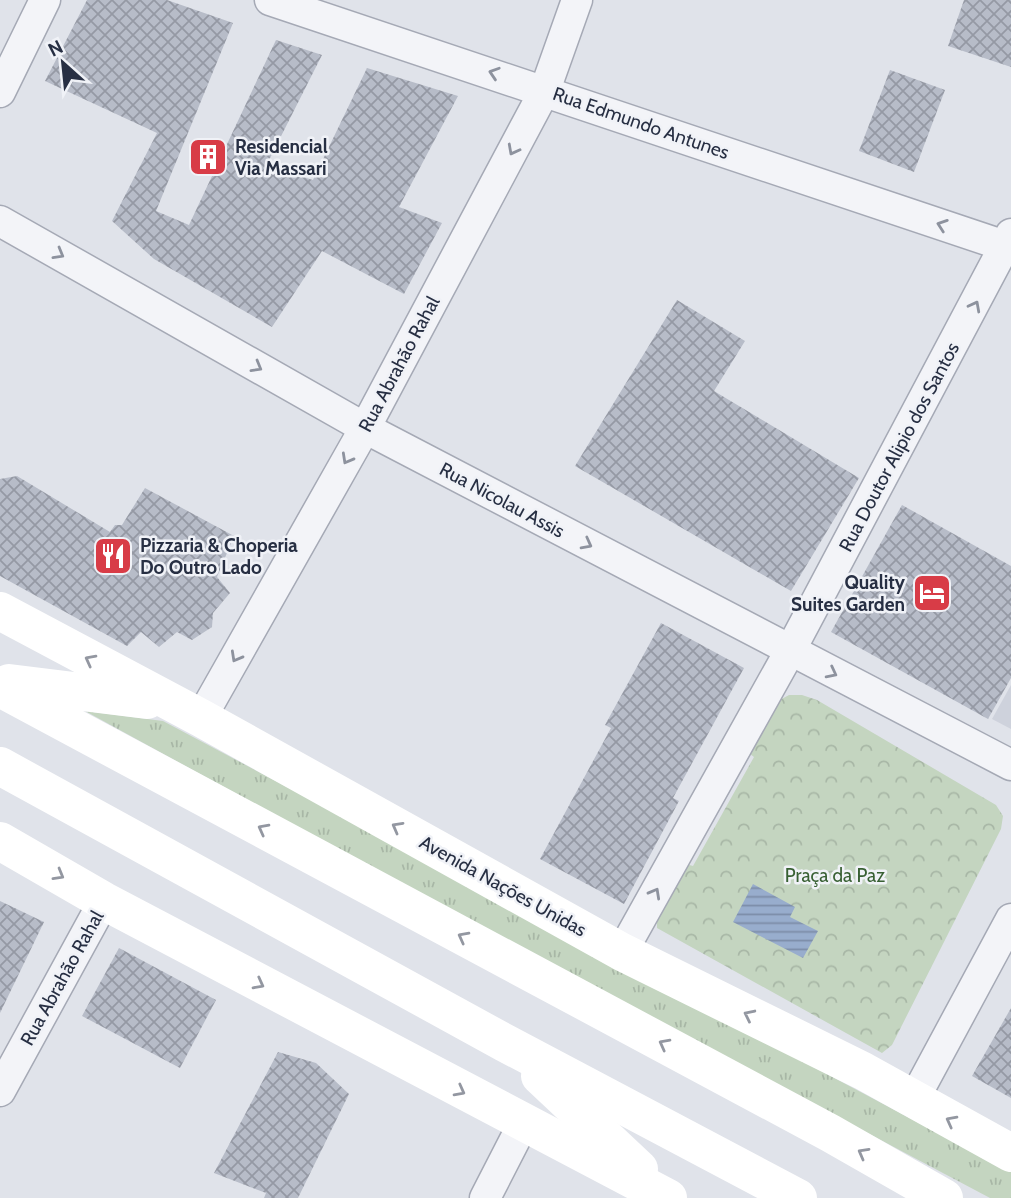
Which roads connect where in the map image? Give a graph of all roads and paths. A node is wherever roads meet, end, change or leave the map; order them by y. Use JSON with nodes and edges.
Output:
{"nodes":[{"id":1,"x":45,"y":0,"type":"edge"},
{"id":2,"x":270,"y":0,"type":"edge"},
{"id":3,"x":578,"y":0,"type":"edge"},
{"id":4,"x":545,"y":90,"type":"junction"},
{"id":5,"x":0,"y":92,"type":"edge"},
{"id":6,"x":0,"y":221,"type":"edge"},
{"id":7,"x":1009,"y":243,"type":"edge"},
{"id":8,"x":365,"y":428,"type":"junction"},
{"id":9,"x":0,"y":611,"type":"edge"},
{"id":10,"x":790,"y":651,"type":"junction"},
{"id":11,"x":0,"y":681,"type":"edge"},
{"id":12,"x":0,"y":688,"type":"edge"},
{"id":13,"x":186,"y":710,"type":"junction"},
{"id":14,"x":1011,"y":765,"type":"edge"},
{"id":15,"x":0,"y":766,"type":"edge"},
{"id":16,"x":0,"y":785,"type":"edge"},
{"id":17,"x":55,"y":796,"type":"junction"},
{"id":18,"x":0,"y":841,"type":"edge"},
{"id":19,"x":104,"y":901,"type":"junction"},
{"id":20,"x":1011,"y":919,"type":"edge"},
{"id":21,"x":622,"y":953,"type":"junction"},
{"id":22,"x":505,"y":1043,"type":"junction"},
{"id":23,"x":0,"y":1091,"type":"edge"},
{"id":24,"x":914,"y":1101,"type":"junction"},
{"id":25,"x":523,"y":1124,"type":"junction"},
{"id":26,"x":1011,"y":1153,"type":"edge"},
{"id":27,"x":485,"y":1198,"type":"edge"},
{"id":28,"x":668,"y":1198,"type":"edge"},
{"id":29,"x":798,"y":1198,"type":"edge"},
{"id":30,"x":890,"y":1198,"type":"edge"},
{"id":31,"x":898,"y":1198,"type":"edge"},
{"id":32,"x":944,"y":1198,"type":"edge"}],
"edges":[{"from":1,"to":5,"type":"street"},
{"from":4,"to":2,"type":"street","name":"Rua Edmundo Antunes","one_way":true},
{"from":3,"to":4,"type":"street","name":"Rua Abrahão Rahal"},
{"from":7,"to":4,"type":"street","name":"Rua Edmundo Antunes","one_way":true},
{"from":4,"to":8,"type":"street","name":"Rua Abrahão Rahal","one_way":true},
{"from":6,"to":8,"type":"street","name":"Rua Nicolau Assis","one_way":true},
{"from":10,"to":7,"type":"street","name":"Rua Doutor Alipio dos Santos","one_way":true},
{"from":8,"to":10,"type":"street","name":"Rua Nicolau Assis","one_way":true},
{"from":8,"to":13,"type":"street","name":"Rua Abrahão Rahal","one_way":true},
{"from":13,"to":9,"type":"main road","name":"Avenida Nações Unidas","one_way":true},
{"from":10,"to":14,"type":"street","name":"Rua Nicolau Assis","one_way":true},
{"from":21,"to":10,"type":"street","name":"Rua Doutor Alipio dos Santos","one_way":true},
{"from":11,"to":13,"type":"main road"},
{"from":32,"to":12,"type":"main road","one_way":true},
{"from":21,"to":13,"type":"main road","name":"Avenida Nações Unidas","one_way":true},
{"from":15,"to":17,"type":"main road"},
{"from":16,"to":17,"type":"main road"},
{"from":17,"to":22,"type":"main road"},
{"from":18,"to":19,"type":"main road","one_way":true},
{"from":19,"to":23,"type":"street","name":"Rua Abrahão Rahal"},
{"from":19,"to":25,"type":"main road","one_way":true},
{"from":20,"to":24,"type":"street"},
{"from":24,"to":21,"type":"main road","name":"Avenida Nações Unidas","one_way":true},
{"from":22,"to":28,"type":"main road"},
{"from":22,"to":29,"type":"main road"},
{"from":26,"to":24,"type":"main road","name":"Avenida Nações Unidas","one_way":true},
{"from":25,"to":27,"type":"street"},
{"from":25,"to":28,"type":"main road"},
{"from":30,"to":31,"type":"main road"}]}
